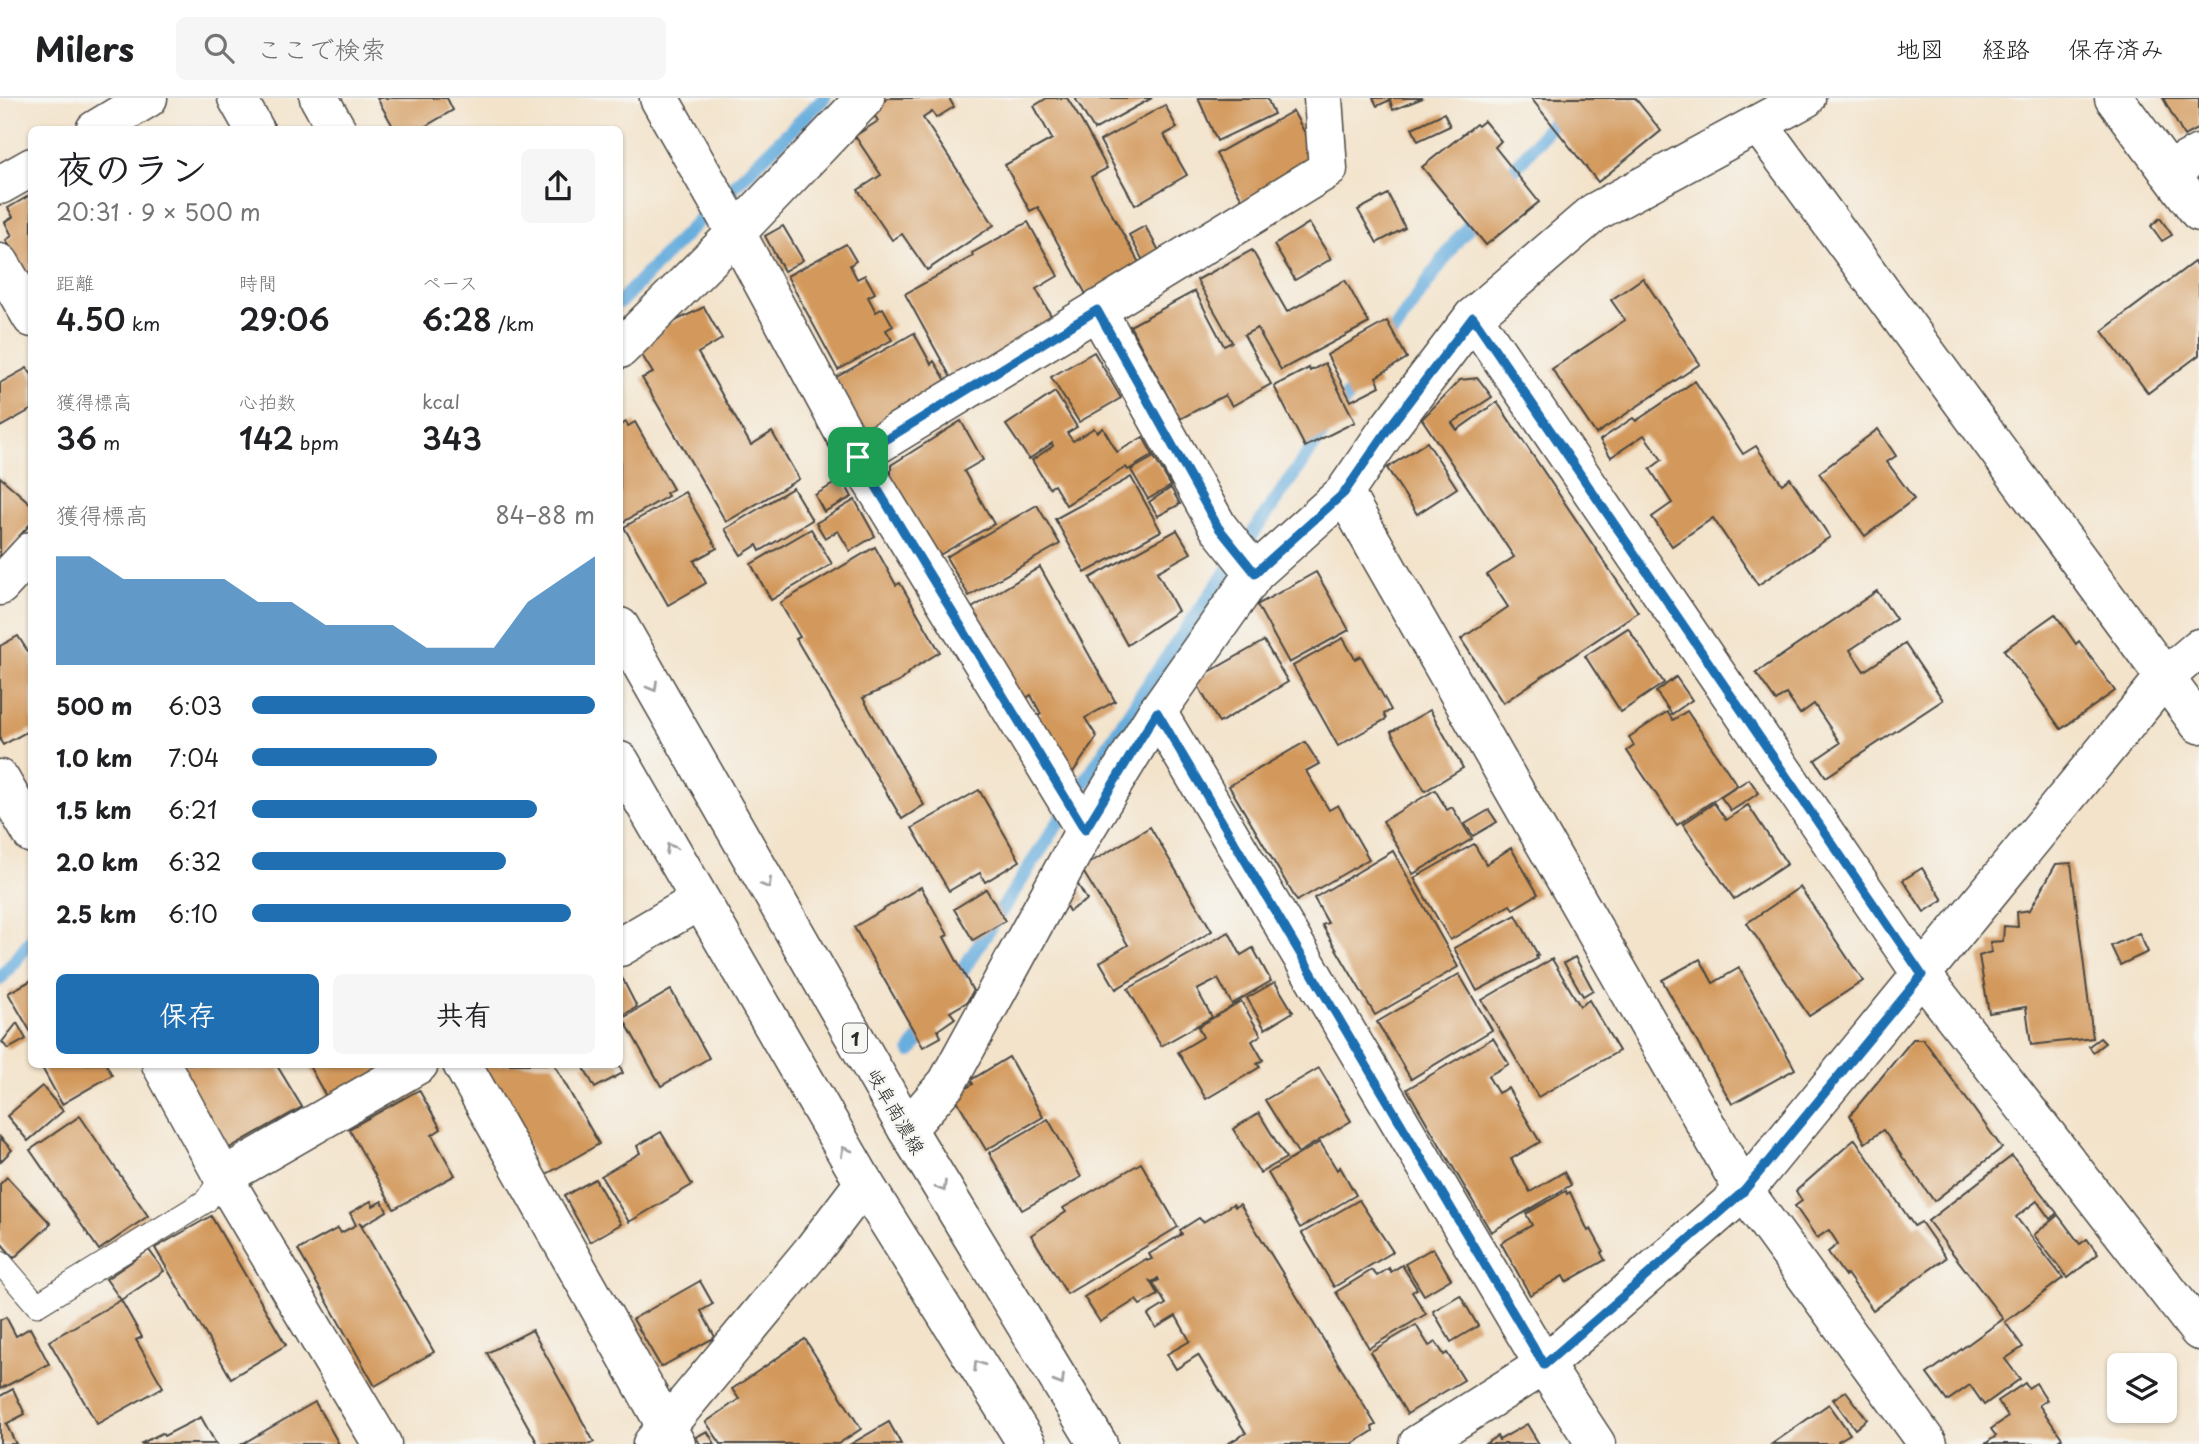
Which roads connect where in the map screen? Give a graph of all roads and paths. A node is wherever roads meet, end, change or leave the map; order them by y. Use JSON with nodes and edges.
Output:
{"nodes":[{"id":1,"x":148,"y":98,"type":"edge"},
{"id":2,"x":237,"y":98,"type":"edge"},
{"id":3,"x":320,"y":98,"type":"edge"},
{"id":4,"x":659,"y":98,"type":"edge"},
{"id":5,"x":865,"y":98,"type":"edge"},
{"id":6,"x":1323,"y":98,"type":"edge"},
{"id":7,"x":1806,"y":98,"type":"edge"},
{"id":8,"x":2114,"y":98,"type":"edge"},
{"id":9,"x":1759,"y":125,"type":"junction"},
{"id":10,"x":102,"y":126,"type":"edge"},
{"id":11,"x":253,"y":126,"type":"edge"},
{"id":12,"x":335,"y":126,"type":"edge"},
{"id":13,"x":2184,"y":163,"type":"edge"},
{"id":14,"x":28,"y":169,"type":"edge"},
{"id":15,"x":0,"y":186,"type":"edge"},
{"id":16,"x":2199,"y":212,"type":"edge"},
{"id":17,"x":736,"y":233,"type":"junction"},
{"id":18,"x":0,"y":264,"type":"edge"},
{"id":19,"x":1097,"y":310,"type":"junction"},
{"id":20,"x":28,"y":311,"type":"edge"},
{"id":21,"x":1473,"y":317,"type":"junction"},
{"id":22,"x":623,"y":346,"type":"edge"},
{"id":23,"x":858,"y":457,"type":"junction"},
{"id":24,"x":1344,"y":493,"type":"junction"},
{"id":25,"x":28,"y":555,"type":"edge"},
{"id":26,"x":1255,"y":573,"type":"junction"},
{"id":27,"x":0,"y":586,"type":"edge"},
{"id":28,"x":623,"y":633,"type":"edge"},
{"id":29,"x":2199,"y":648,"type":"edge"},
{"id":30,"x":2164,"y":678,"type":"junction"},
{"id":31,"x":1157,"y":712,"type":"junction"},
{"id":32,"x":2199,"y":724,"type":"edge"},
{"id":33,"x":623,"y":766,"type":"edge"},
{"id":34,"x":0,"y":779,"type":"edge"},
{"id":35,"x":28,"y":827,"type":"edge"},
{"id":36,"x":1085,"y":830,"type":"junction"},
{"id":37,"x":700,"y":901,"type":"junction"},
{"id":38,"x":623,"y":945,"type":"edge"},
{"id":39,"x":1922,"y":975,"type":"junction"},
{"id":40,"x":163,"y":1068,"type":"edge"},
{"id":41,"x":412,"y":1068,"type":"edge"},
{"id":42,"x":464,"y":1068,"type":"edge"},
{"id":43,"x":907,"y":1129,"type":"junction"},
{"id":44,"x":223,"y":1177,"type":"junction"},
{"id":45,"x":864,"y":1183,"type":"junction"},
{"id":46,"x":1744,"y":1191,"type":"junction"},
{"id":47,"x":3,"y":1271,"type":"edge"},
{"id":48,"x":2199,"y":1332,"type":"edge"},
{"id":49,"x":1544,"y":1365,"type":"junction"},
{"id":50,"x":665,"y":1438,"type":"edge"},
{"id":51,"x":376,"y":1442,"type":"edge"},
{"id":52,"x":1027,"y":1444,"type":"edge"},
{"id":53,"x":1098,"y":1444,"type":"edge"},
{"id":54,"x":1418,"y":1444,"type":"edge"},
{"id":55,"x":1596,"y":1444,"type":"edge"},
{"id":56,"x":1928,"y":1444,"type":"edge"}],
"edges":[{"from":1,"to":10,"type":"street"},
{"from":2,"to":11,"type":"street"},
{"from":3,"to":12,"type":"street"},
{"from":4,"to":17,"type":"street"},
{"from":5,"to":17,"type":"street"},
{"from":6,"to":19,"type":"street"},
{"from":7,"to":9,"type":"street"},
{"from":8,"to":13,"type":"street"},
{"from":9,"to":21,"type":"street"},
{"from":9,"to":30,"type":"street"},
{"from":13,"to":16,"type":"street"},
{"from":14,"to":15,"type":"street"},
{"from":17,"to":22,"type":"street"},
{"from":17,"to":23,"type":"street"},
{"from":18,"to":20,"type":"street"},
{"from":19,"to":23,"type":"street"},
{"from":19,"to":26,"type":"street"},
{"from":21,"to":24,"type":"street"},
{"from":21,"to":39,"type":"street"},
{"from":23,"to":36,"type":"street"},
{"from":24,"to":26,"type":"street"},
{"from":24,"to":46,"type":"street"},
{"from":25,"to":27,"type":"street"},
{"from":26,"to":31,"type":"street"},
{"from":28,"to":43,"type":"street","name":"岐阜南濃線","number":"1","one_way":true},
{"from":29,"to":30,"type":"street"},
{"from":30,"to":32,"type":"street"},
{"from":30,"to":39,"type":"street"},
{"from":31,"to":36,"type":"street"},
{"from":31,"to":49,"type":"street"},
{"from":37,"to":33,"type":"street","one_way":true},
{"from":34,"to":35,"type":"street"},
{"from":36,"to":43,"type":"street"},
{"from":37,"to":38,"type":"street"},
{"from":45,"to":37,"type":"street","one_way":true},
{"from":39,"to":46,"type":"street"},
{"from":39,"to":48,"type":"street"},
{"from":40,"to":44,"type":"street"},
{"from":41,"to":44,"type":"street"},
{"from":42,"to":50,"type":"street"},
{"from":43,"to":53,"type":"street","name":"岐阜南濃線","number":"1","one_way":true},
{"from":44,"to":47,"type":"lane"},
{"from":44,"to":51,"type":"street"},
{"from":45,"to":50,"type":"street"},
{"from":52,"to":45,"type":"street","one_way":true},
{"from":46,"to":49,"type":"street"},
{"from":46,"to":56,"type":"street"},
{"from":49,"to":54,"type":"street"},
{"from":49,"to":55,"type":"street"}]}
